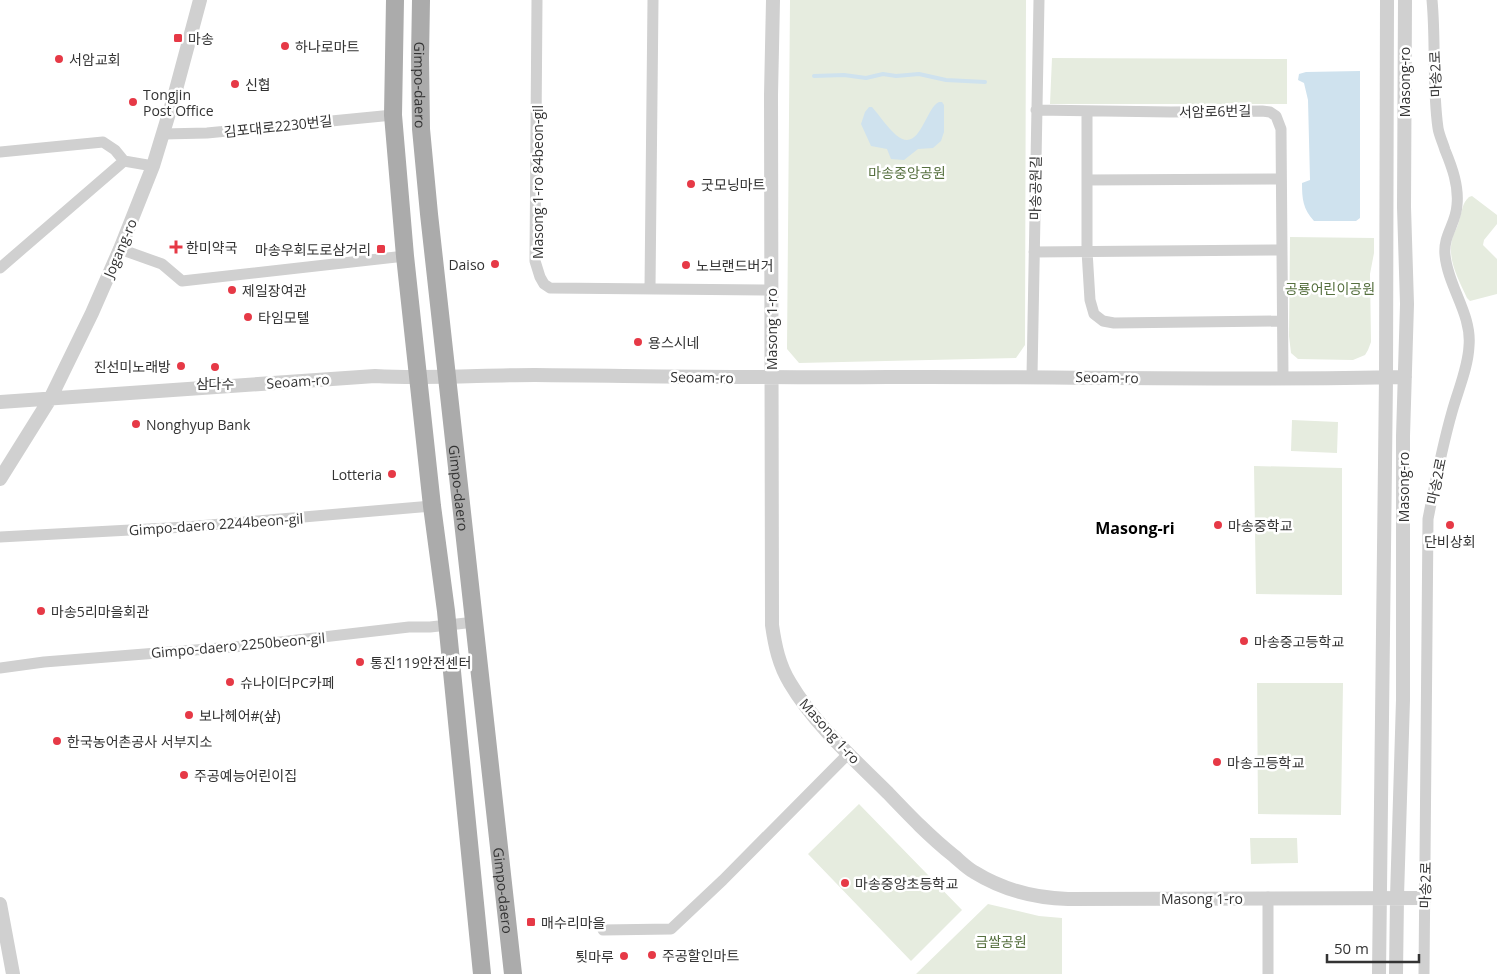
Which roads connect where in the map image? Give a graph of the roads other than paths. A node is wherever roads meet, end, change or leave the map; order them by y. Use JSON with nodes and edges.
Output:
{"nodes":[{"id":1,"x":200,"y":0,"type":"edge"},
{"id":2,"x":395,"y":0,"type":"edge"},
{"id":3,"x":421,"y":0,"type":"edge"},
{"id":4,"x":537,"y":0,"type":"edge"},
{"id":5,"x":653,"y":0,"type":"edge"},
{"id":6,"x":773,"y":0,"type":"edge"},
{"id":7,"x":1038,"y":0,"type":"edge"},
{"id":8,"x":1387,"y":0,"type":"edge"},
{"id":9,"x":1405,"y":0,"type":"edge"},
{"id":10,"x":1432,"y":0,"type":"edge"},
{"id":11,"x":1036,"y":110,"type":"junction"},
{"id":12,"x":1087,"y":111,"type":"junction"},
{"id":13,"x":393,"y":115,"type":"junction"},
{"id":14,"x":163,"y":134,"type":"junction"},
{"id":15,"x":0,"y":152,"type":"edge"},
{"id":16,"x":124,"y":161,"type":"junction"},
{"id":17,"x":153,"y":166,"type":"junction"},
{"id":18,"x":1281,"y":179,"type":"junction"},
{"id":19,"x":1087,"y":180,"type":"junction"},
{"id":20,"x":120,"y":249,"type":"junction"},
{"id":21,"x":1282,"y":250,"type":"junction"},
{"id":22,"x":1088,"y":251,"type":"junction"},
{"id":23,"x":1034,"y":252,"type":"junction"},
{"id":24,"x":405,"y":256,"type":"junction"},
{"id":25,"x":0,"y":268,"type":"edge"},
{"id":26,"x":650,"y":288,"type":"junction"},
{"id":27,"x":771,"y":290,"type":"junction"},
{"id":28,"x":1282,"y":321,"type":"junction"},
{"id":29,"x":447,"y":376,"type":"junction"},
{"id":30,"x":1032,"y":376,"type":"junction"},
{"id":31,"x":418,"y":377,"type":"junction"},
{"id":32,"x":1405,"y":377,"type":"junction"},
{"id":33,"x":772,"y":378,"type":"junction"},
{"id":34,"x":1283,"y":378,"type":"junction"},
{"id":35,"x":1386,"y":378,"type":"junction"},
{"id":36,"x":50,"y":399,"type":"junction"},
{"id":37,"x":0,"y":402,"type":"edge"},
{"id":38,"x":0,"y":479,"type":"edge"},
{"id":39,"x":432,"y":506,"type":"junction"},
{"id":40,"x":0,"y":537,"type":"edge"},
{"id":41,"x":475,"y":622,"type":"junction"},
{"id":42,"x":447,"y":626,"type":"junction"},
{"id":43,"x":0,"y":668,"type":"edge"},
{"id":44,"x":848,"y":753,"type":"junction"},
{"id":45,"x":1268,"y":897,"type":"junction"},
{"id":46,"x":1380,"y":897,"type":"junction"},
{"id":47,"x":1397,"y":897,"type":"junction"},
{"id":48,"x":1425,"y":898,"type":"junction"},
{"id":49,"x":0,"y":904,"type":"edge"},
{"id":50,"x":603,"y":930,"type":"dead end"},
{"id":51,"x":13,"y":974,"type":"edge"},
{"id":52,"x":482,"y":974,"type":"edge"},
{"id":53,"x":514,"y":974,"type":"edge"},
{"id":54,"x":1268,"y":974,"type":"edge"},
{"id":55,"x":1379,"y":974,"type":"edge"},
{"id":56,"x":1396,"y":974,"type":"edge"},
{"id":57,"x":1424,"y":974,"type":"edge"}],
"edges":[{"from":1,"to":14,"type":"street","name":"Jogang-ro"},
{"from":2,"to":13,"type":"main road","name":"Gimpo-daero"},
{"from":3,"to":29,"type":"main road","name":"Gimpo-daero"},
{"from":4,"to":26,"type":"street","name":"Masong 1-ro 84beon-gil"},
{"from":5,"to":26,"type":"street"},
{"from":6,"to":27,"type":"street","name":"Masong 1-ro"},
{"from":7,"to":11,"type":"street","name":"마송공원길"},
{"from":8,"to":35,"type":"street","name":"Masong-ro"},
{"from":9,"to":32,"type":"street","name":"Masong-ro"},
{"from":10,"to":48,"type":"street","name":"마송2로"},
{"from":11,"to":12,"type":"street","name":"서암로6번길"},
{"from":11,"to":23,"type":"street","name":"마송공원길"},
{"from":12,"to":18,"type":"street","name":"서암로6번길"},
{"from":12,"to":19,"type":"street"},
{"from":13,"to":14,"type":"street","name":"김포대로2230번길"},
{"from":13,"to":24,"type":"main road","name":"Gimpo-daero"},
{"from":14,"to":17,"type":"street","name":"Jogang-ro"},
{"from":15,"to":16,"type":"street"},
{"from":16,"to":17,"type":"street"},
{"from":16,"to":25,"type":"street"},
{"from":17,"to":20,"type":"street","name":"Jogang-ro"},
{"from":18,"to":19,"type":"street"},
{"from":18,"to":21,"type":"street","name":"서암로6번길"},
{"from":19,"to":22,"type":"street"},
{"from":20,"to":24,"type":"street"},
{"from":20,"to":36,"type":"street","name":"Jogang-ro"},
{"from":21,"to":22,"type":"street"},
{"from":21,"to":28,"type":"street","name":"서암로6번길"},
{"from":22,"to":23,"type":"street"},
{"from":22,"to":28,"type":"street"},
{"from":23,"to":30,"type":"street","name":"마송공원길"},
{"from":24,"to":31,"type":"main road","name":"Gimpo-daero"},
{"from":26,"to":27,"type":"street","name":"Masong 1-ro 84beon-gil"},
{"from":27,"to":33,"type":"street","name":"Masong 1-ro"},
{"from":28,"to":34,"type":"street","name":"서암로6번길"},
{"from":29,"to":31,"type":"street","name":"Seoam-ro"},
{"from":29,"to":33,"type":"street","name":"Seoam-ro"},
{"from":29,"to":41,"type":"main road","name":"Gimpo-daero"},
{"from":30,"to":33,"type":"street","name":"Seoam-ro"},
{"from":30,"to":34,"type":"street","name":"Seoam-ro"},
{"from":31,"to":36,"type":"street","name":"Seoam-ro"},
{"from":31,"to":39,"type":"main road","name":"Gimpo-daero"},
{"from":32,"to":35,"type":"street","name":"Seoam-ro"},
{"from":32,"to":47,"type":"street","name":"Masong-ro"},
{"from":33,"to":44,"type":"street","name":"Masong 1-ro"},
{"from":34,"to":35,"type":"street","name":"Seoam-ro"},
{"from":35,"to":46,"type":"street","name":"Masong-ro"},
{"from":36,"to":37,"type":"street","name":"Seoam-ro"},
{"from":36,"to":38,"type":"street","name":"Jogang-ro"},
{"from":39,"to":40,"type":"street","name":"Gimpo-daero 2244beon-gil"},
{"from":39,"to":42,"type":"main road","name":"Gimpo-daero"},
{"from":41,"to":42,"type":"street","name":"Gimpo-daero 2250beon-gil"},
{"from":41,"to":53,"type":"main road","name":"Gimpo-daero"},
{"from":42,"to":43,"type":"street","name":"Gimpo-daero 2250beon-gil"},
{"from":42,"to":52,"type":"main road","name":"Gimpo-daero"},
{"from":44,"to":45,"type":"street","name":"Masong 1-ro"},
{"from":44,"to":50,"type":"street"},
{"from":45,"to":46,"type":"street","name":"Masong 1-ro"},
{"from":45,"to":54,"type":"street"},
{"from":46,"to":47,"type":"street","name":"Masong 1-ro"},
{"from":46,"to":55,"type":"street","name":"Masong-ro"},
{"from":47,"to":48,"type":"street","name":"Masong 1-ro"},
{"from":47,"to":56,"type":"street","name":"Masong-ro"},
{"from":48,"to":57,"type":"street","name":"마송2로"},
{"from":49,"to":51,"type":"street"}]}
